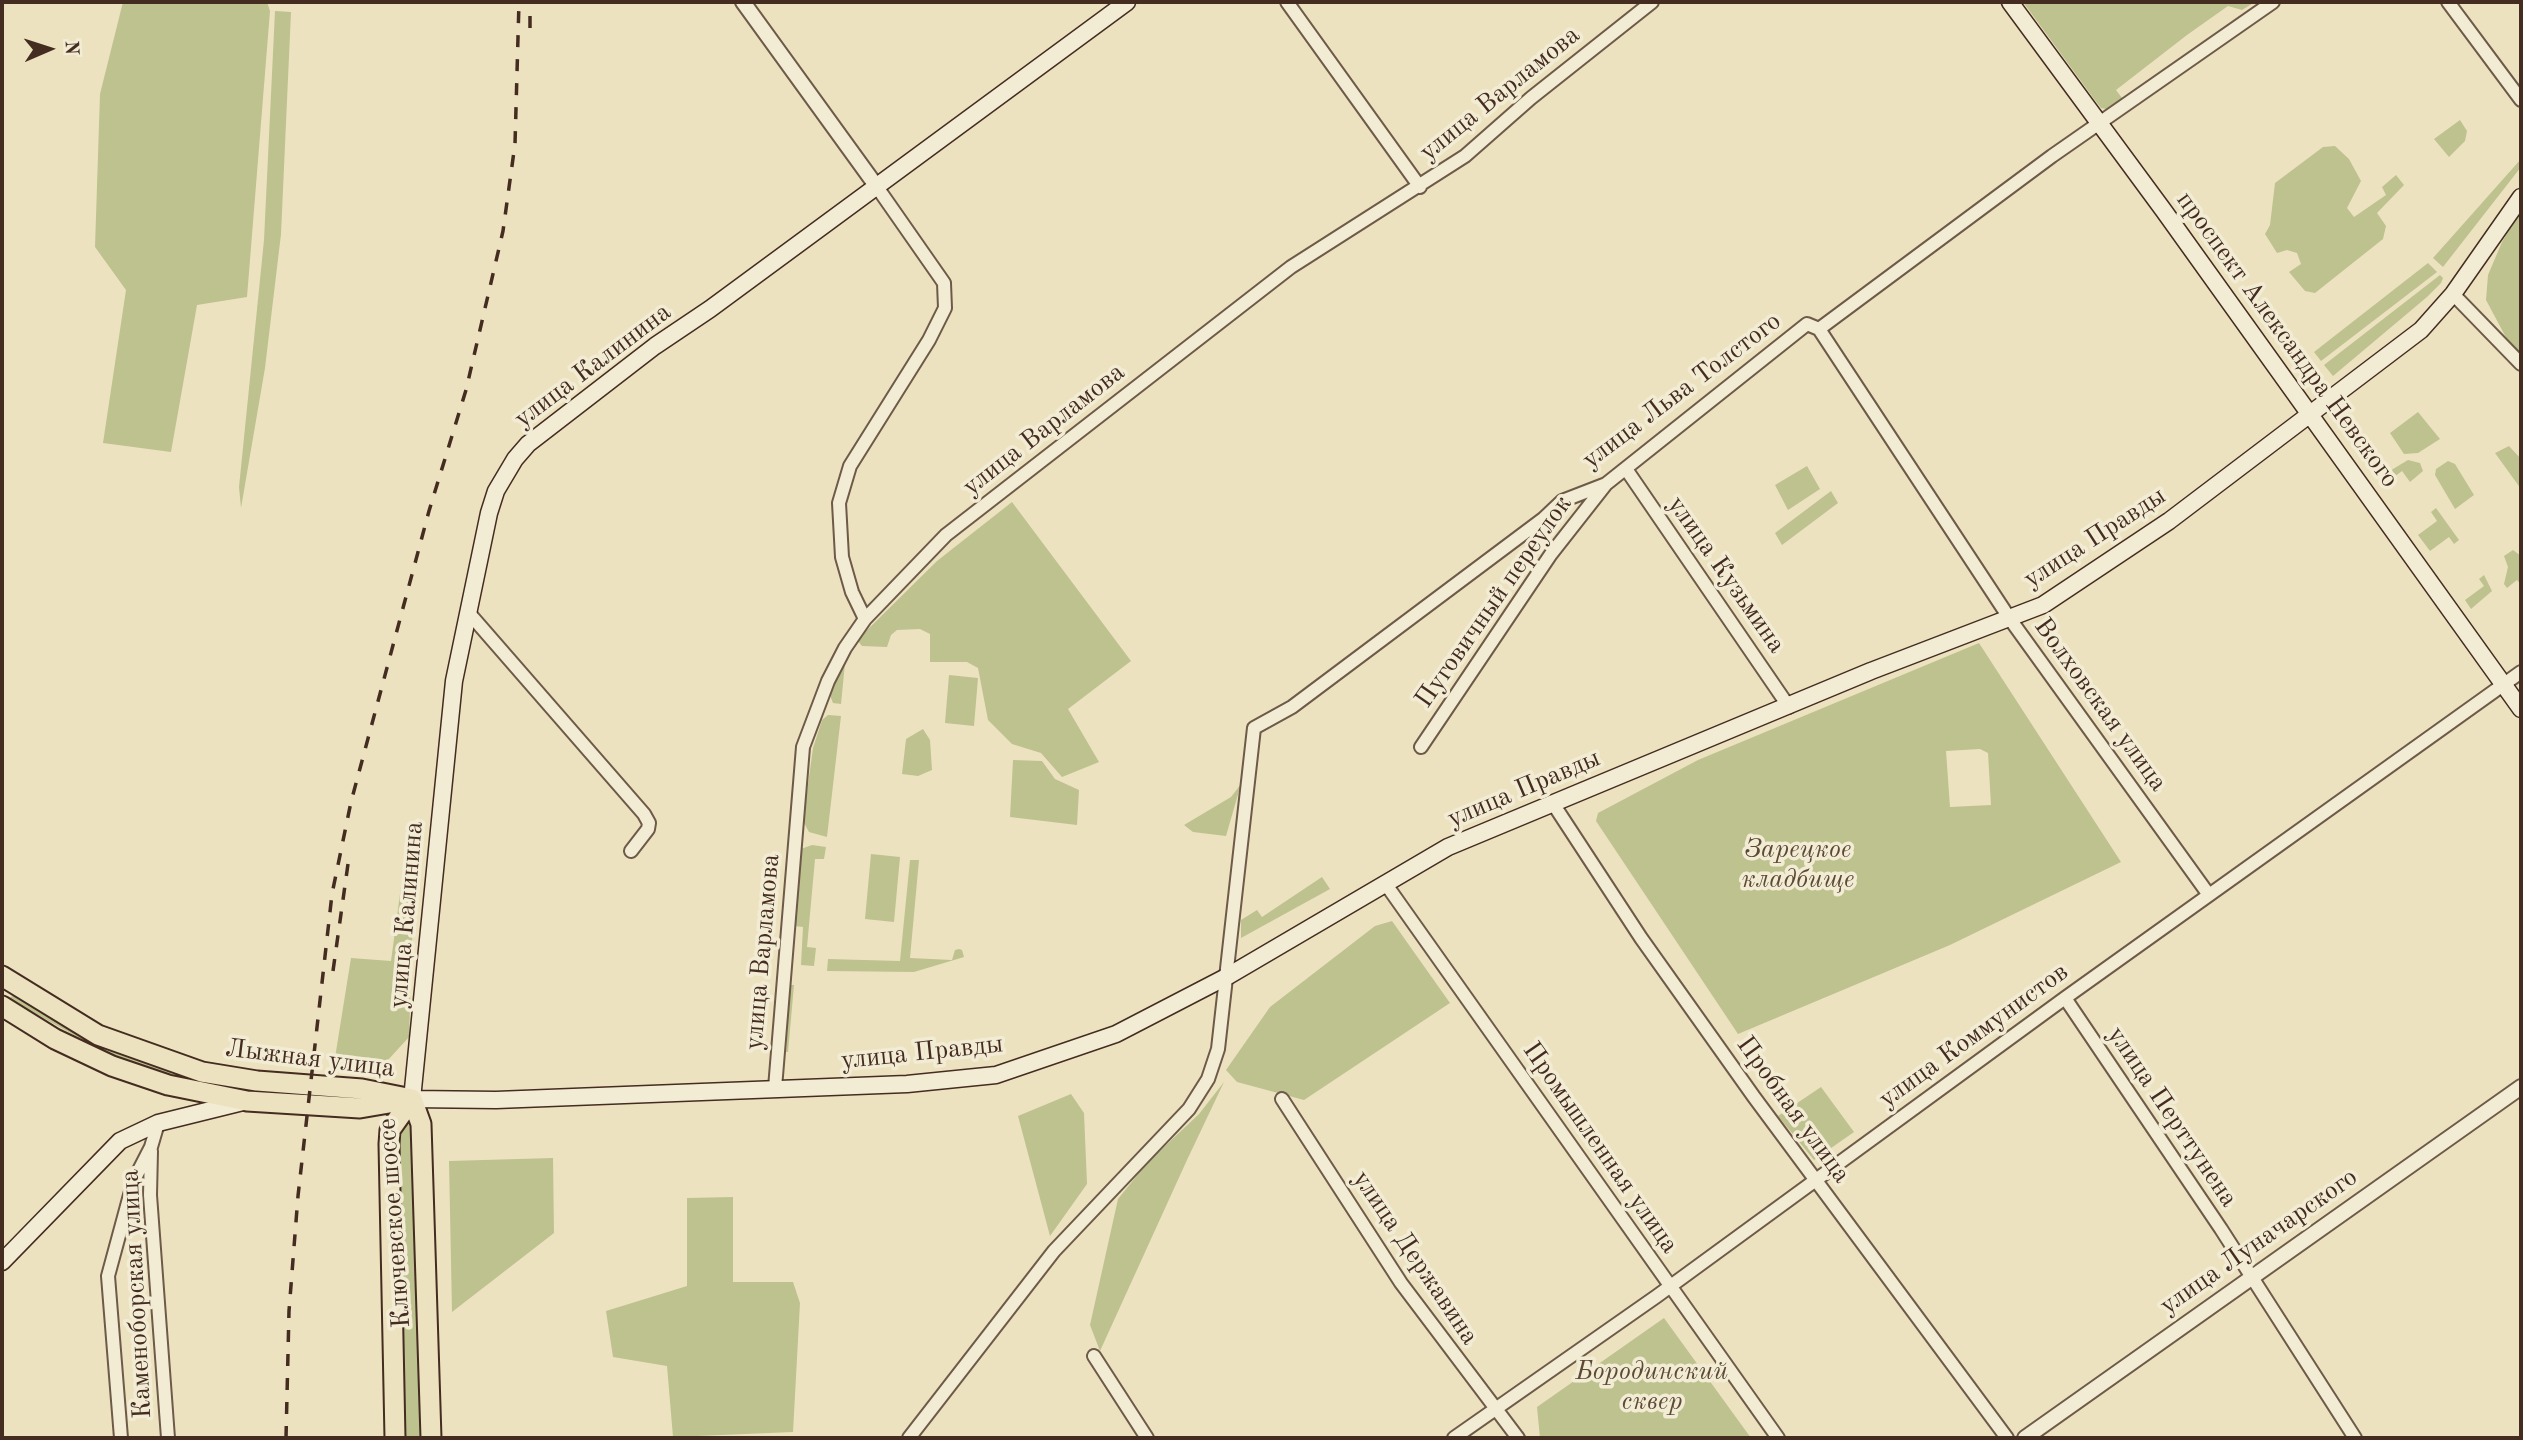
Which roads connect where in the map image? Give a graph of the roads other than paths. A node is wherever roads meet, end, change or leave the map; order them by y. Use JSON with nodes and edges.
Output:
{"nodes":[{"id":1,"x":743,"y":2,"type":"edge"},
{"id":2,"x":1127,"y":2,"type":"edge"},
{"id":3,"x":1287,"y":2,"type":"edge"},
{"id":4,"x":1653,"y":2,"type":"edge"},
{"id":5,"x":2010,"y":2,"type":"edge"},
{"id":6,"x":2273,"y":2,"type":"edge"},
{"id":7,"x":2448,"y":2,"type":"edge"},
{"id":8,"x":2521,"y":100,"type":"edge"},
{"id":9,"x":2100,"y":124,"type":"junction"},
{"id":10,"x":877,"y":187,"type":"junction"},
{"id":11,"x":1420,"y":187,"type":"junction"},
{"id":12,"x":2521,"y":197,"type":"edge"},
{"id":13,"x":2453,"y":294,"type":"junction"},
{"id":14,"x":1819,"y":329,"type":"junction"},
{"id":15,"x":2521,"y":364,"type":"edge"},
{"id":16,"x":2310,"y":414,"type":"junction"},
{"id":17,"x":1626,"y":469,"type":"junction"},
{"id":18,"x":1606,"y":484,"type":"junction"},
{"id":19,"x":468,"y":612,"type":"junction"},
{"id":20,"x":865,"y":619,"type":"junction"},
{"id":21,"x":2010,"y":619,"type":"junction"},
{"id":22,"x":2521,"y":672,"type":"edge"},
{"id":23,"x":2504,"y":685,"type":"junction"},
{"id":24,"x":1789,"y":706,"type":"junction"},
{"id":25,"x":2521,"y":709,"type":"edge"},
{"id":26,"x":1420,"y":747,"type":"dead end"},
{"id":27,"x":1552,"y":802,"type":"junction"},
{"id":28,"x":631,"y":851,"type":"dead end"},
{"id":29,"x":1385,"y":883,"type":"junction"},
{"id":30,"x":2209,"y":895,"type":"junction"},
{"id":31,"x":1228,"y":976,"type":"junction"},
{"id":32,"x":6,"y":986,"type":"edge"},
{"id":33,"x":2065,"y":998,"type":"junction"},
{"id":34,"x":2,"y":1006,"type":"edge"},
{"id":35,"x":2521,"y":1087,"type":"edge"},
{"id":36,"x":775,"y":1088,"type":"junction"},
{"id":37,"x":412,"y":1099,"type":"junction"},
{"id":38,"x":1282,"y":1099,"type":"dead end"},
{"id":39,"x":247,"y":1101,"type":"junction"},
{"id":40,"x":158,"y":1123,"type":"junction"},
{"id":41,"x":151,"y":1147,"type":"junction"},
{"id":42,"x":1815,"y":1179,"type":"junction"},
{"id":43,"x":2,"y":1262,"type":"edge"},
{"id":44,"x":2251,"y":1277,"type":"junction"},
{"id":45,"x":1670,"y":1287,"type":"junction"},
{"id":46,"x":1094,"y":1356,"type":"dead end"},
{"id":47,"x":1494,"y":1410,"type":"junction"},
{"id":48,"x":121,"y":1438,"type":"edge"},
{"id":49,"x":168,"y":1438,"type":"edge"},
{"id":50,"x":395,"y":1438,"type":"edge"},
{"id":51,"x":431,"y":1438,"type":"edge"},
{"id":52,"x":909,"y":1438,"type":"edge"},
{"id":53,"x":1147,"y":1438,"type":"edge"},
{"id":54,"x":1454,"y":1438,"type":"edge"},
{"id":55,"x":1518,"y":1438,"type":"edge"},
{"id":56,"x":1779,"y":1438,"type":"edge"},
{"id":57,"x":2007,"y":1438,"type":"edge"},
{"id":58,"x":2025,"y":1438,"type":"edge"},
{"id":59,"x":2355,"y":1438,"type":"edge"}],
"edges":[{"from":1,"to":10,"type":"street"},
{"from":2,"to":10,"type":"main road","name":"улица Калинина"},
{"from":3,"to":11,"type":"street"},
{"from":4,"to":11,"type":"street","name":"улица Варламова"},
{"from":5,"to":9,"type":"main road","name":"проспект Александра Невского"},
{"from":6,"to":9,"type":"street","name":"улица Льва Толстого"},
{"from":7,"to":8,"type":"street"},
{"from":9,"to":14,"type":"street","name":"улица Льва Толстого"},
{"from":9,"to":16,"type":"main road","name":"проспект Александра Невского"},
{"from":10,"to":19,"type":"main road","name":"улица Калинина"},
{"from":10,"to":20,"type":"street"},
{"from":11,"to":20,"type":"street","name":"улица Варламова"},
{"from":12,"to":13,"type":"main road","name":"улица Правды"},
{"from":13,"to":15,"type":"street"},
{"from":13,"to":16,"type":"main road","name":"улица Правды"},
{"from":14,"to":17,"type":"street","name":"улица Льва Толстого"},
{"from":14,"to":21,"type":"street","name":"Волховская улица"},
{"from":16,"to":21,"type":"main road","name":"улица Правды"},
{"from":16,"to":23,"type":"main road","name":"проспект Александра Невского"},
{"from":17,"to":18,"type":"street","name":"улица Льва Толстого"},
{"from":17,"to":24,"type":"street","name":"улица Кузьмина"},
{"from":18,"to":26,"type":"street","name":"Пуговичный переулок"},
{"from":18,"to":31,"type":"street","name":"улица Льва Толстого"},
{"from":19,"to":28,"type":"street"},
{"from":19,"to":37,"type":"main road","name":"улица Калинина"},
{"from":20,"to":36,"type":"street","name":"улица Варламова"},
{"from":21,"to":24,"type":"main road","name":"улица Правды"},
{"from":21,"to":30,"type":"street","name":"Волховская улица"},
{"from":22,"to":23,"type":"street","name":"улица Коммунистов"},
{"from":23,"to":25,"type":"main road","name":"проспект Александра Невского"},
{"from":23,"to":30,"type":"street","name":"улица Коммунистов"},
{"from":24,"to":27,"type":"main road","name":"улица Правды"},
{"from":27,"to":29,"type":"main road","name":"улица Правды"},
{"from":27,"to":42,"type":"street","name":"Пробная улица"},
{"from":29,"to":31,"type":"main road","name":"улица Правды"},
{"from":29,"to":45,"type":"street","name":"Промышленная улица"},
{"from":30,"to":33,"type":"street","name":"улица Коммунистов"},
{"from":31,"to":36,"type":"main road","name":"улица Правды"},
{"from":31,"to":52,"type":"street"},
{"from":32,"to":37,"type":"main road","name":"Лыжная улица"},
{"from":33,"to":42,"type":"street","name":"улица Коммунистов"},
{"from":33,"to":44,"type":"street","name":"улица Перттунена"},
{"from":34,"to":39,"type":"main road","name":"Лыжная улица"},
{"from":35,"to":44,"type":"street","name":"улица Луначарского"},
{"from":36,"to":37,"type":"main road","name":"улица Правды"},
{"from":37,"to":39,"type":"main road","name":"Лыжная улица"},
{"from":37,"to":50,"type":"main road","name":"Ключевское шоссе"},
{"from":37,"to":51,"type":"main road","name":"Ключевское шоссе"},
{"from":38,"to":47,"type":"street","name":"улица Державина"},
{"from":39,"to":40,"type":"main road"},
{"from":40,"to":41,"type":"street"},
{"from":40,"to":43,"type":"main road"},
{"from":41,"to":48,"type":"street"},
{"from":41,"to":49,"type":"street","name":"Каменоборская улица"},
{"from":42,"to":45,"type":"street","name":"улица Коммунистов"},
{"from":42,"to":57,"type":"street","name":"Пробная улица"},
{"from":44,"to":58,"type":"street","name":"улица Луначарского"},
{"from":44,"to":59,"type":"street","name":"улица Перттунена"},
{"from":45,"to":47,"type":"street","name":"улица Коммунистов"},
{"from":45,"to":56,"type":"street","name":"Промышленная улица"},
{"from":46,"to":53,"type":"street"},
{"from":47,"to":54,"type":"street","name":"улица Коммунистов"},
{"from":47,"to":55,"type":"street","name":"улица Державина"}]}
